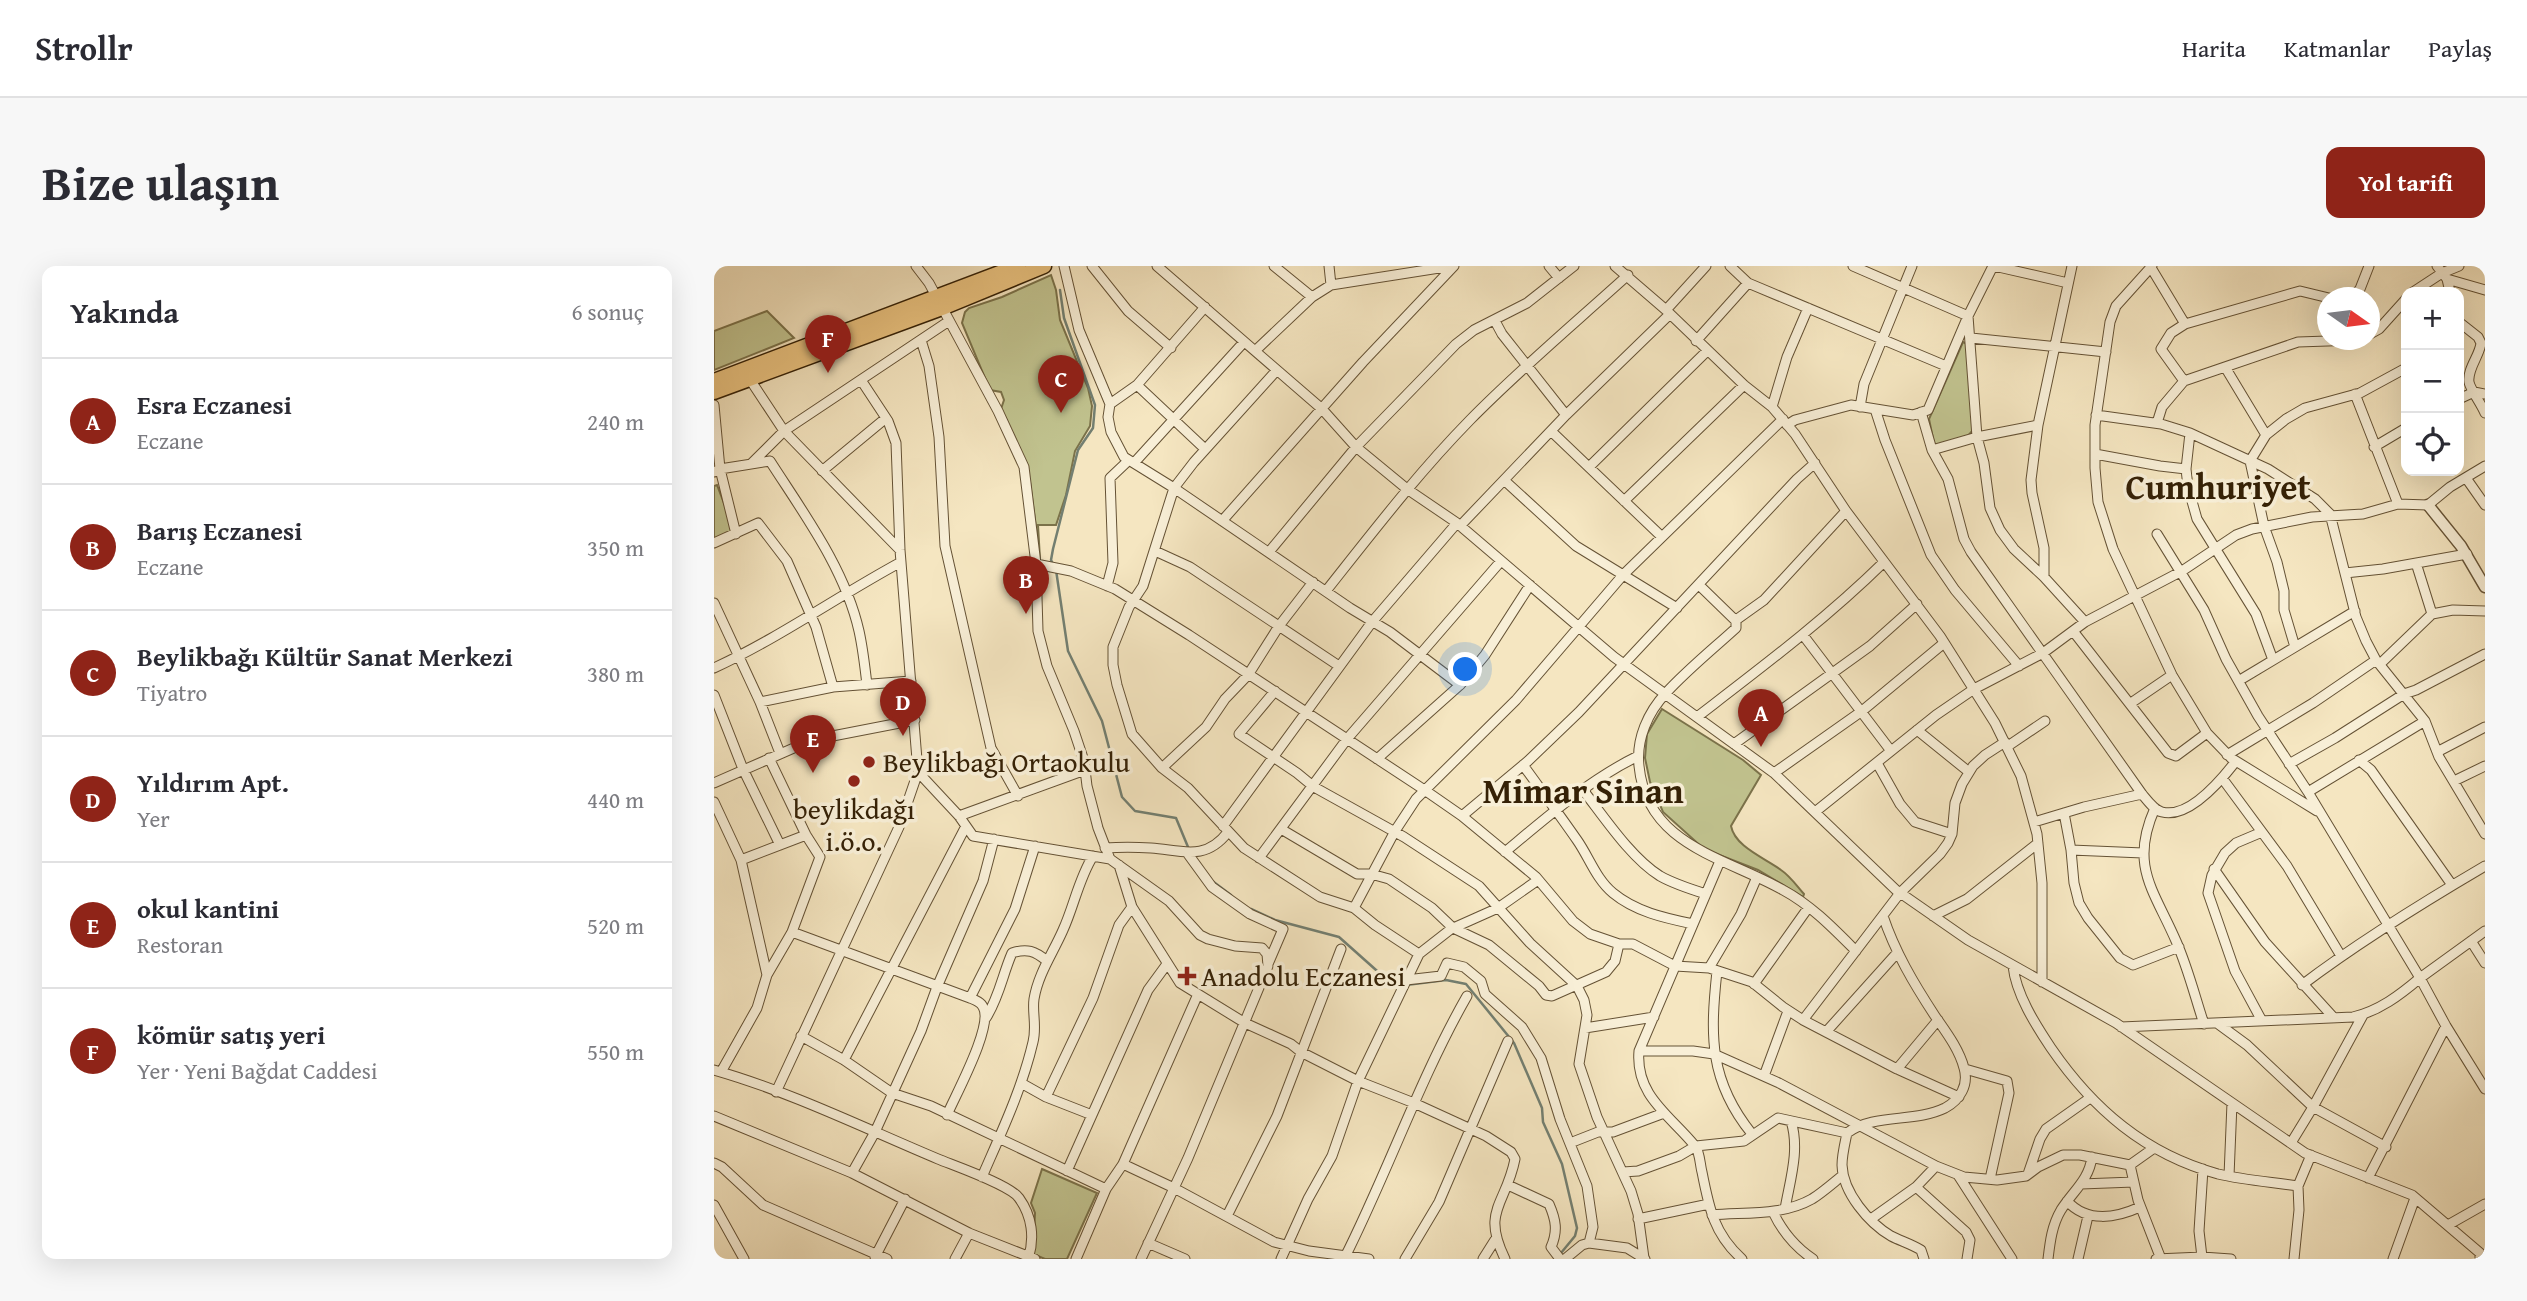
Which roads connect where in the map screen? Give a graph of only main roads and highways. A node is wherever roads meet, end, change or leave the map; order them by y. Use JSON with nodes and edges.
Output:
{"nodes":[{"id":1,"x":1018,"y":266,"type":"edge"},
{"id":2,"x":1044,"y":266,"type":"edge"},
{"id":3,"x":942,"y":309,"type":"junction"},
{"id":4,"x":714,"y":381,"type":"edge"},
{"id":5,"x":714,"y":392,"type":"edge"}],
"edges":[{"from":1,"to":3,"type":"main road"},
{"from":2,"to":3,"type":"main road"},
{"from":3,"to":4,"type":"main road"},
{"from":3,"to":5,"type":"main road"}]}
